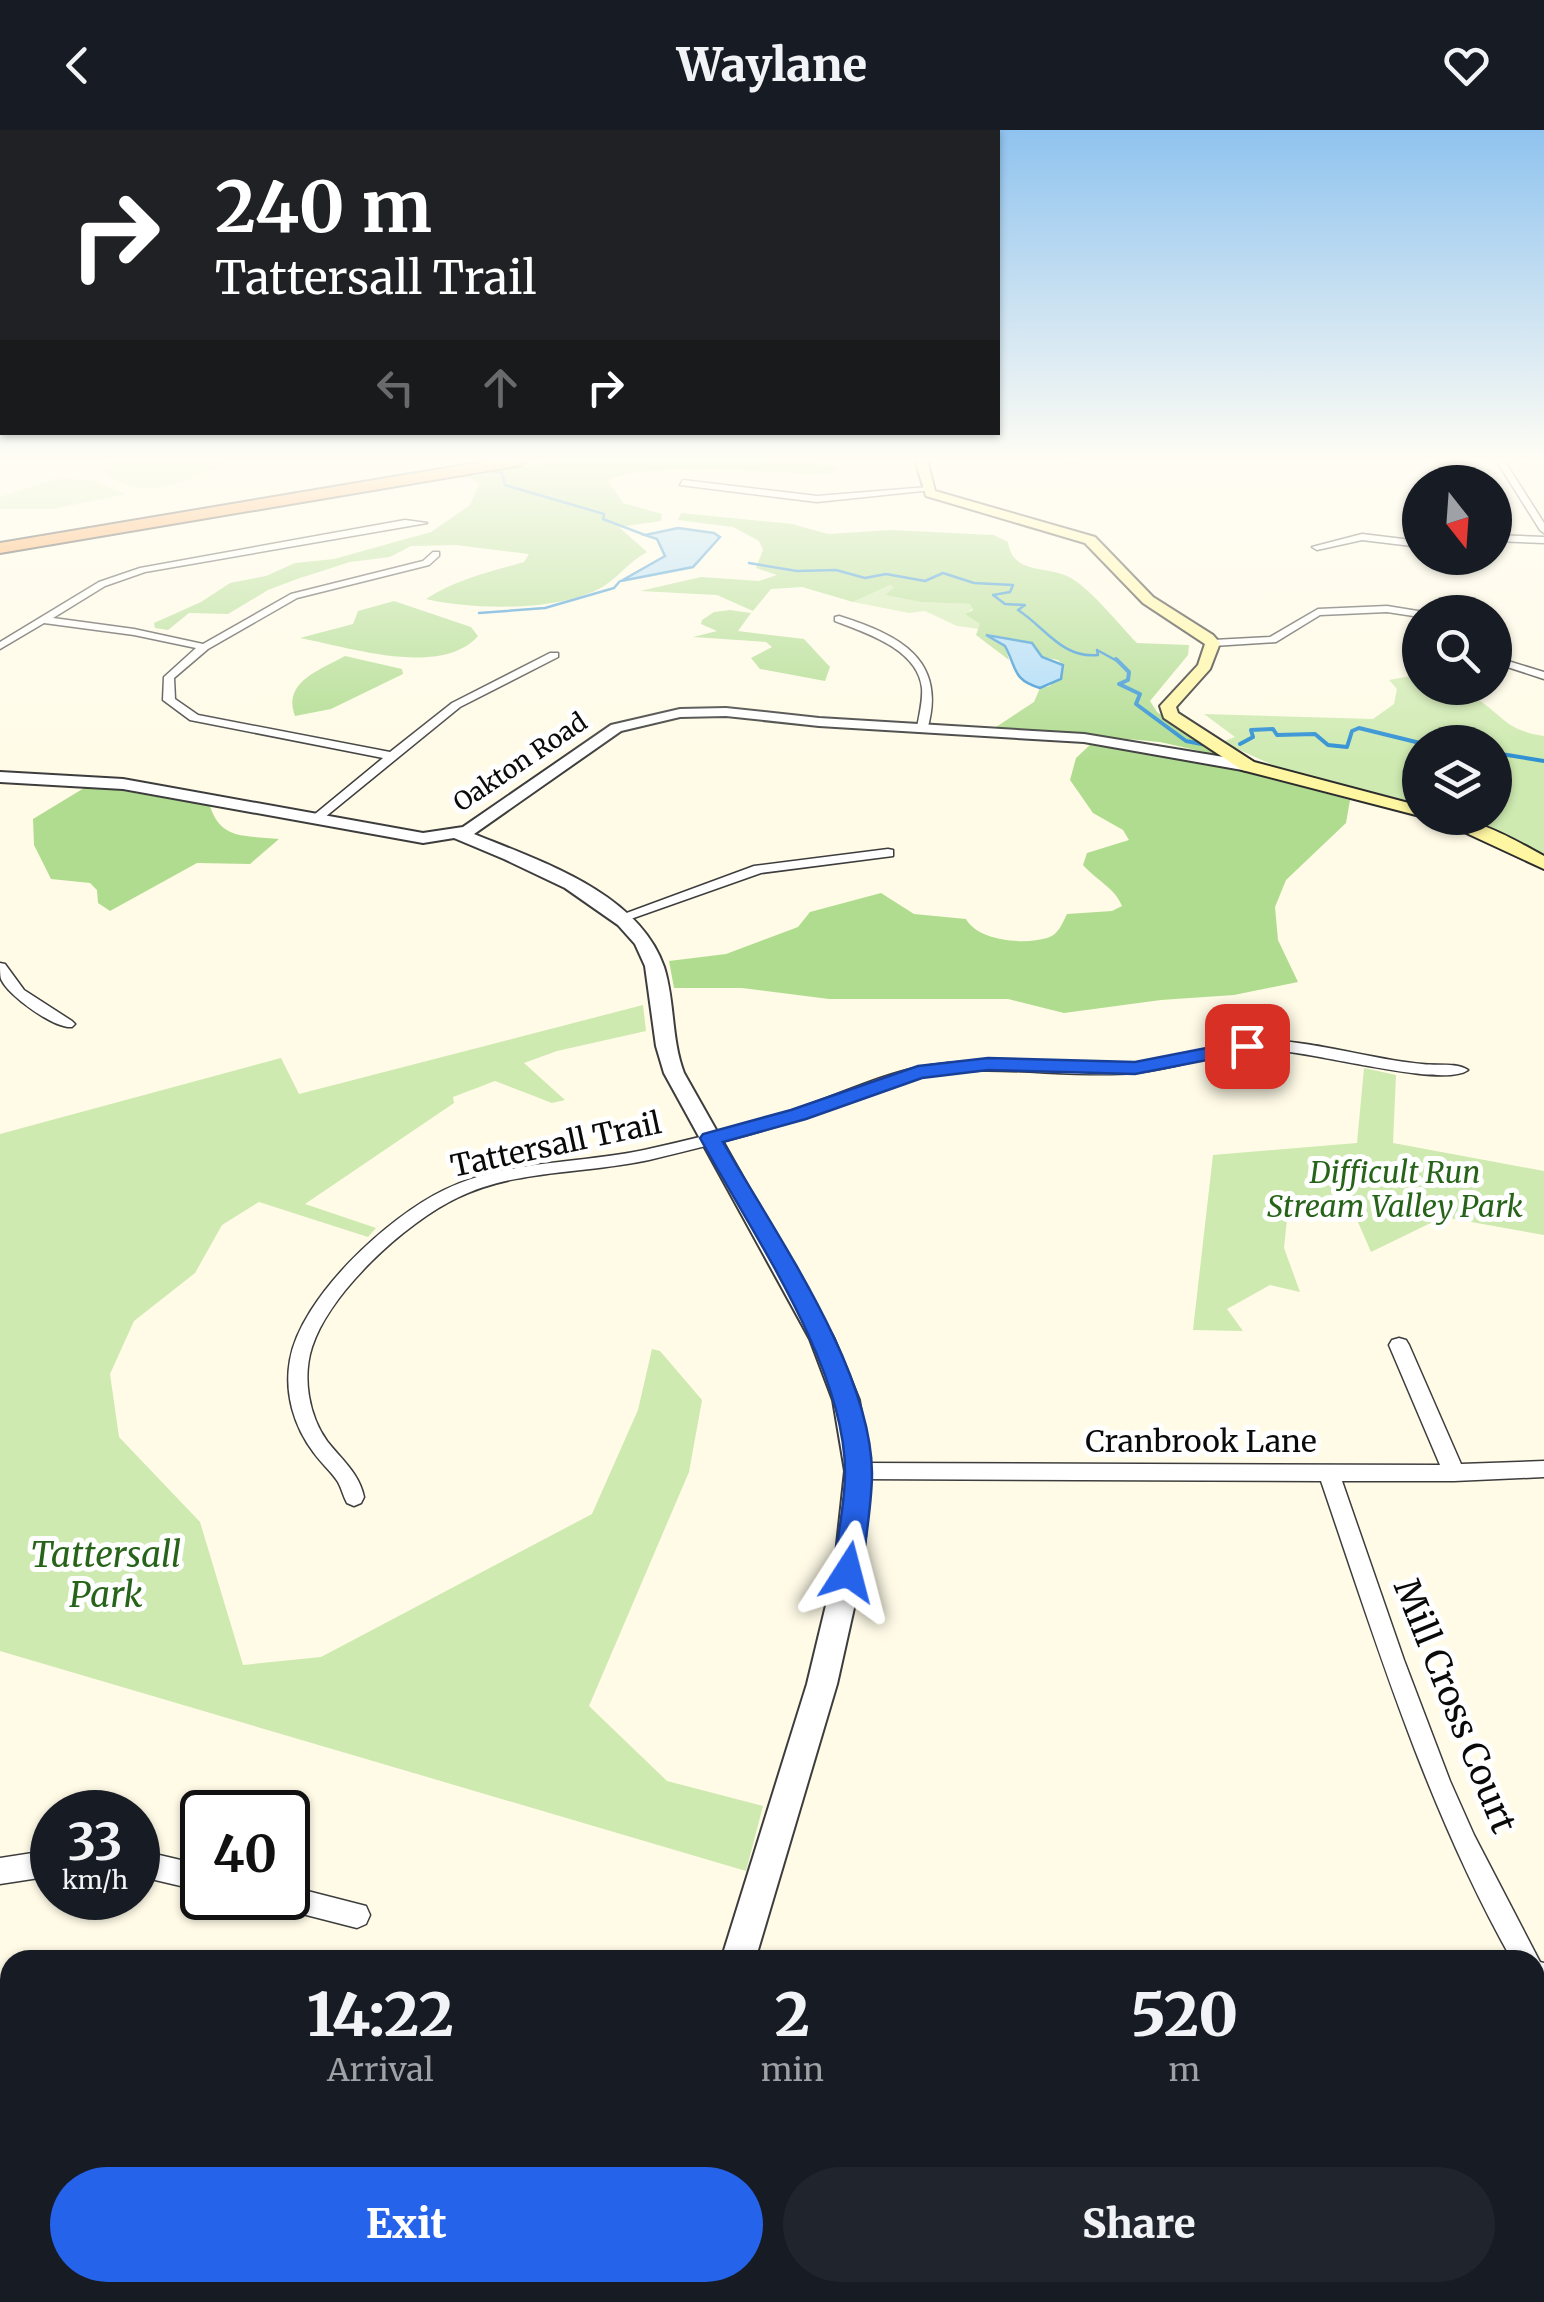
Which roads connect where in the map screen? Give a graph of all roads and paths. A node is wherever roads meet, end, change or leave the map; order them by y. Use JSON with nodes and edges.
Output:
{"nodes":[{"id":1,"x":192,"y":561,"type":"edge"},
{"id":2,"x":429,"y":561,"type":"edge"},
{"id":3,"x":1111,"y":561,"type":"edge"},
{"id":4,"x":1402,"y":611,"type":"edge"},
{"id":5,"x":838,"y":619,"type":"dead end"},
{"id":6,"x":42,"y":620,"type":"junction"},
{"id":7,"x":1212,"y":643,"type":"junction"},
{"id":8,"x":0,"y":646,"type":"edge"},
{"id":9,"x":204,"y":647,"type":"junction"},
{"id":10,"x":554,"y":655,"type":"dead end"},
{"id":11,"x":1512,"y":666,"type":"edge"},
{"id":12,"x":1544,"y":676,"type":"edge"},
{"id":13,"x":923,"y":728,"type":"junction"},
{"id":14,"x":391,"y":756,"type":"junction"},
{"id":15,"x":1248,"y":766,"type":"junction"},
{"id":16,"x":0,"y":777,"type":"edge"},
{"id":17,"x":1402,"y":807,"type":"edge"},
{"id":18,"x":315,"y":819,"type":"junction"},
{"id":19,"x":458,"y":834,"type":"junction"},
{"id":20,"x":1491,"y":835,"type":"edge"},
{"id":21,"x":888,"y":853,"type":"dead end"},
{"id":22,"x":1544,"y":863,"type":"edge"},
{"id":23,"x":620,"y":918,"type":"junction"},
{"id":24,"x":0,"y":967,"type":"edge"},
{"id":25,"x":67,"y":1024,"type":"dead end"},
{"id":26,"x":1460,"y":1070,"type":"dead end"},
{"id":27,"x":710,"y":1138,"type":"junction"},
{"id":28,"x":1399,"y":1345,"type":"dead end"},
{"id":29,"x":1544,"y":1469,"type":"edge"},
{"id":30,"x":858,"y":1471,"type":"junction"},
{"id":31,"x":1329,"y":1473,"type":"junction"},
{"id":32,"x":1454,"y":1473,"type":"junction"},
{"id":33,"x":354,"y":1497,"type":"dead end"},
{"id":34,"x":30,"y":1866,"type":"edge"},
{"id":35,"x":0,"y":1871,"type":"edge"},
{"id":36,"x":310,"y":1904,"type":"edge"},
{"id":37,"x":357,"y":1915,"type":"dead end"},
{"id":38,"x":741,"y":1950,"type":"edge"},
{"id":39,"x":1522,"y":1950,"type":"edge"}],
"edges":[{"from":1,"to":6,"type":"street"},
{"from":2,"to":9,"type":"street"},
{"from":3,"to":7,"type":"main road"},
{"from":4,"to":7,"type":"street"},
{"from":5,"to":13,"type":"street"},
{"from":6,"to":8,"type":"street"},
{"from":6,"to":9,"type":"street"},
{"from":7,"to":15,"type":"main road"},
{"from":9,"to":14,"type":"street"},
{"from":10,"to":14,"type":"street"},
{"from":11,"to":12,"type":"street"},
{"from":13,"to":15,"type":"street","name":"Oakton Road"},
{"from":13,"to":19,"type":"street","name":"Oakton Road"},
{"from":14,"to":18,"type":"street"},
{"from":15,"to":17,"type":"main road"},
{"from":16,"to":18,"type":"street","name":"Oakton Road"},
{"from":18,"to":19,"type":"street","name":"Oakton Road"},
{"from":19,"to":23,"type":"street"},
{"from":20,"to":22,"type":"main road"},
{"from":21,"to":23,"type":"street"},
{"from":23,"to":27,"type":"street"},
{"from":24,"to":25,"type":"street"},
{"from":26,"to":27,"type":"street","name":"Tattersall Trail"},
{"from":27,"to":30,"type":"street"},
{"from":27,"to":33,"type":"street","name":"Tattersall Trail"},
{"from":28,"to":32,"type":"street"},
{"from":29,"to":32,"type":"street","name":"Cranbrook Lane"},
{"from":30,"to":31,"type":"street","name":"Cranbrook Lane"},
{"from":30,"to":38,"type":"street"},
{"from":31,"to":32,"type":"street","name":"Cranbrook Lane"},
{"from":31,"to":39,"type":"street","name":"Mill Cross Court"},
{"from":34,"to":35,"type":"street"},
{"from":36,"to":37,"type":"street"}]}
